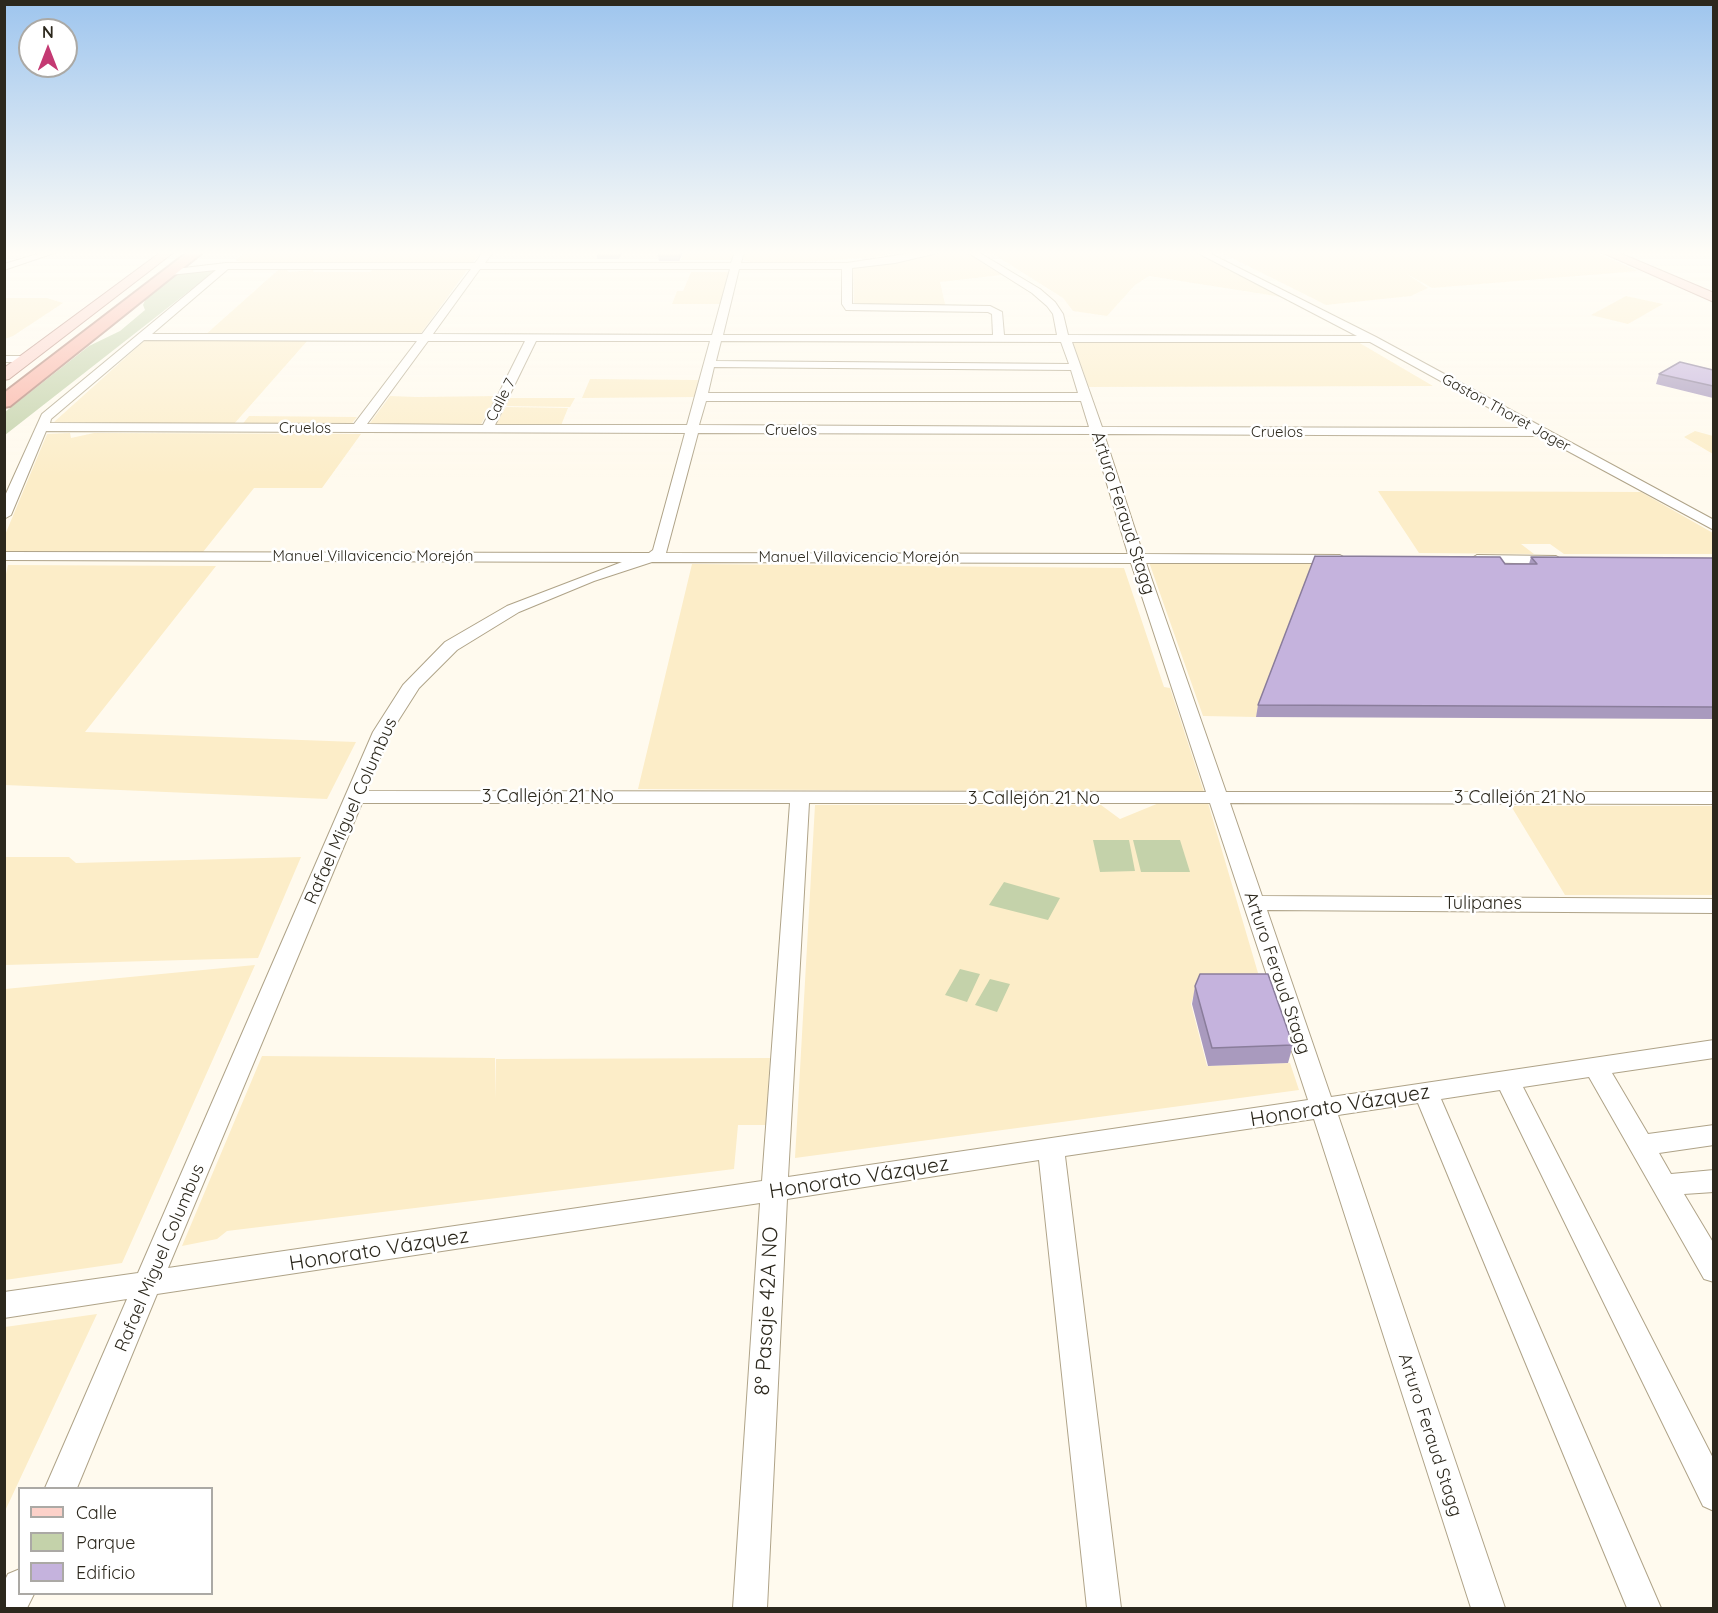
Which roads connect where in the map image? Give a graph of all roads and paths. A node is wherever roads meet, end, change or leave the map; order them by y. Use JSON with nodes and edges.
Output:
{"nodes":[{"id":1,"x":68,"y":327,"type":"edge"},
{"id":2,"x":88,"y":327,"type":"edge"},
{"id":3,"x":99,"y":327,"type":"edge"},
{"id":4,"x":154,"y":327,"type":"edge"},
{"id":5,"x":433,"y":327,"type":"edge"},
{"id":6,"x":719,"y":327,"type":"edge"},
{"id":7,"x":998,"y":327,"type":"edge"},
{"id":8,"x":1060,"y":327,"type":"edge"},
{"id":9,"x":1068,"y":327,"type":"edge"},
{"id":10,"x":1349,"y":327,"type":"edge"},
{"id":11,"x":1359,"y":327,"type":"edge"},
{"id":12,"x":141,"y":338,"type":"junction"},
{"id":13,"x":425,"y":338,"type":"junction"},
{"id":14,"x":532,"y":338,"type":"junction"},
{"id":15,"x":716,"y":339,"type":"junction"},
{"id":16,"x":999,"y":339,"type":"junction"},
{"id":17,"x":1066,"y":339,"type":"junction"},
{"id":18,"x":1372,"y":339,"type":"junction"},
{"id":19,"x":4,"y":360,"type":"edge"},
{"id":20,"x":25,"y":360,"type":"junction"},
{"id":21,"x":710,"y":364,"type":"junction"},
{"id":22,"x":1076,"y":367,"type":"junction"},
{"id":23,"x":4,"y":376,"type":"edge"},
{"id":24,"x":4,"y":389,"type":"edge"},
{"id":25,"x":702,"y":397,"type":"junction"},
{"id":26,"x":1085,"y":397,"type":"junction"},
{"id":27,"x":4,"y":402,"type":"edge"},
{"id":28,"x":41,"y":427,"type":"junction"},
{"id":29,"x":358,"y":428,"type":"junction"},
{"id":30,"x":487,"y":429,"type":"junction"},
{"id":31,"x":693,"y":429,"type":"junction"},
{"id":32,"x":1097,"y":431,"type":"junction"},
{"id":33,"x":1540,"y":432,"type":"junction"},
{"id":34,"x":4,"y":515,"type":"edge"},
{"id":35,"x":1713,"y":518,"type":"edge"},
{"id":36,"x":1713,"y":526,"type":"edge"},
{"id":37,"x":4,"y":556,"type":"edge"},
{"id":38,"x":655,"y":556,"type":"junction"},
{"id":39,"x":1137,"y":558,"type":"junction"},
{"id":40,"x":1355,"y":559,"type":"edge"},
{"id":41,"x":1461,"y":559,"type":"edge"},
{"id":42,"x":1574,"y":560,"type":"edge"},
{"id":43,"x":355,"y":797,"type":"junction"},
{"id":44,"x":800,"y":798,"type":"junction"},
{"id":45,"x":1713,"y":798,"type":"edge"},
{"id":46,"x":1218,"y":799,"type":"junction"},
{"id":47,"x":1253,"y":903,"type":"junction"},
{"id":48,"x":1713,"y":906,"type":"edge"},
{"id":49,"x":1713,"y":1049,"type":"edge"},
{"id":50,"x":1596,"y":1068,"type":"junction"},
{"id":51,"x":1508,"y":1081,"type":"junction"},
{"id":52,"x":1426,"y":1093,"type":"junction"},
{"id":53,"x":1323,"y":1109,"type":"junction"},
{"id":54,"x":1713,"y":1135,"type":"edge"},
{"id":55,"x":1641,"y":1145,"type":"junction"},
{"id":56,"x":1052,"y":1149,"type":"junction"},
{"id":57,"x":1713,"y":1181,"type":"edge"},
{"id":58,"x":1664,"y":1185,"type":"junction"},
{"id":59,"x":774,"y":1191,"type":"junction"},
{"id":60,"x":1712,"y":1264,"type":"edge"},
{"id":61,"x":149,"y":1284,"type":"junction"},
{"id":62,"x":4,"y":1305,"type":"edge"},
{"id":63,"x":62,"y":1487,"type":"edge"},
{"id":64,"x":1713,"y":1495,"type":"edge"},
{"id":65,"x":18,"y":1590,"type":"edge"},
{"id":66,"x":10,"y":1608,"type":"edge"},
{"id":67,"x":750,"y":1608,"type":"edge"},
{"id":68,"x":1104,"y":1608,"type":"edge"},
{"id":69,"x":1488,"y":1608,"type":"edge"},
{"id":70,"x":1644,"y":1608,"type":"edge"}],
"edges":[{"from":1,"to":20,"type":"main road"},
{"from":2,"to":24,"type":"highway"},
{"from":3,"to":27,"type":"highway"},
{"from":4,"to":12,"type":"street"},
{"from":5,"to":13,"type":"street"},
{"from":6,"to":15,"type":"street"},
{"from":7,"to":16,"type":"street"},
{"from":8,"to":17,"type":"street","name":"Arturo Feraud Stagg"},
{"from":9,"to":17,"type":"street","name":"Arturo Feraud Stagg"},
{"from":10,"to":18,"type":"street","name":"Gaston Thoret Jager"},
{"from":11,"to":35,"type":"street","name":"Gaston Thoret Jager"},
{"from":12,"to":13,"type":"street"},
{"from":12,"to":28,"type":"street"},
{"from":13,"to":14,"type":"street"},
{"from":13,"to":29,"type":"street"},
{"from":14,"to":15,"type":"street"},
{"from":14,"to":30,"type":"street","name":"Calle 7"},
{"from":15,"to":16,"type":"street"},
{"from":15,"to":21,"type":"street"},
{"from":16,"to":17,"type":"street"},
{"from":17,"to":18,"type":"street"},
{"from":17,"to":22,"type":"street","name":"Arturo Feraud Stagg"},
{"from":18,"to":33,"type":"street","name":"Gaston Thoret Jager"},
{"from":19,"to":20,"type":"street"},
{"from":20,"to":23,"type":"main road"},
{"from":21,"to":22,"type":"street"},
{"from":21,"to":25,"type":"street"},
{"from":22,"to":26,"type":"street","name":"Arturo Feraud Stagg"},
{"from":25,"to":26,"type":"street"},
{"from":25,"to":31,"type":"street"},
{"from":26,"to":32,"type":"street","name":"Arturo Feraud Stagg"},
{"from":28,"to":29,"type":"street","name":"Cruelos"},
{"from":28,"to":34,"type":"street"},
{"from":29,"to":30,"type":"street","name":"Cruelos"},
{"from":30,"to":31,"type":"street","name":"Cruelos"},
{"from":31,"to":32,"type":"street","name":"Cruelos"},
{"from":31,"to":38,"type":"street"},
{"from":32,"to":33,"type":"street","name":"Cruelos"},
{"from":32,"to":39,"type":"street","name":"Arturo Feraud Stagg"},
{"from":33,"to":36,"type":"street","name":"Gaston Thoret Jager"},
{"from":37,"to":38,"type":"street","name":"Manuel Villavicencio Morejón"},
{"from":38,"to":39,"type":"street","name":"Manuel Villavicencio Morejón"},
{"from":38,"to":43,"type":"street","name":"Rafael Miguel Columbus"},
{"from":39,"to":40,"type":"street","name":"Manuel Villavicencio Morejón"},
{"from":39,"to":46,"type":"street","name":"Arturo Feraud Stagg"},
{"from":41,"to":42,"type":"street"},
{"from":43,"to":44,"type":"street","name":"3 Callejón 21 No"},
{"from":43,"to":61,"type":"street","name":"Rafael Miguel Columbus"},
{"from":44,"to":46,"type":"street","name":"3 Callejón 21 No"},
{"from":44,"to":59,"type":"street","name":"8º Pasaje 42A NO"},
{"from":45,"to":46,"type":"street","name":"3 Callejón 21 No"},
{"from":46,"to":47,"type":"street","name":"Arturo Feraud Stagg"},
{"from":47,"to":48,"type":"street","name":"Tulipanes"},
{"from":47,"to":53,"type":"street","name":"Arturo Feraud Stagg"},
{"from":49,"to":50,"type":"street","name":"Honorato Vázquez"},
{"from":50,"to":51,"type":"street","name":"Honorato Vázquez"},
{"from":50,"to":55,"type":"street"},
{"from":51,"to":52,"type":"street","name":"Honorato Vázquez"},
{"from":51,"to":64,"type":"street"},
{"from":52,"to":53,"type":"street","name":"Honorato Vázquez"},
{"from":52,"to":70,"type":"street"},
{"from":53,"to":56,"type":"street","name":"Honorato Vázquez"},
{"from":53,"to":69,"type":"street","name":"Arturo Feraud Stagg"},
{"from":54,"to":55,"type":"street"},
{"from":55,"to":58,"type":"street"},
{"from":56,"to":59,"type":"street","name":"Honorato Vázquez"},
{"from":56,"to":68,"type":"street"},
{"from":57,"to":58,"type":"street"},
{"from":58,"to":60,"type":"street"},
{"from":59,"to":61,"type":"street","name":"Honorato Vázquez"},
{"from":59,"to":67,"type":"street","name":"8º Pasaje 42A NO"},
{"from":61,"to":62,"type":"street","name":"Honorato Vázquez"},
{"from":61,"to":63,"type":"street","name":"Rafael Miguel Columbus"},
{"from":65,"to":66,"type":"street"}]}
